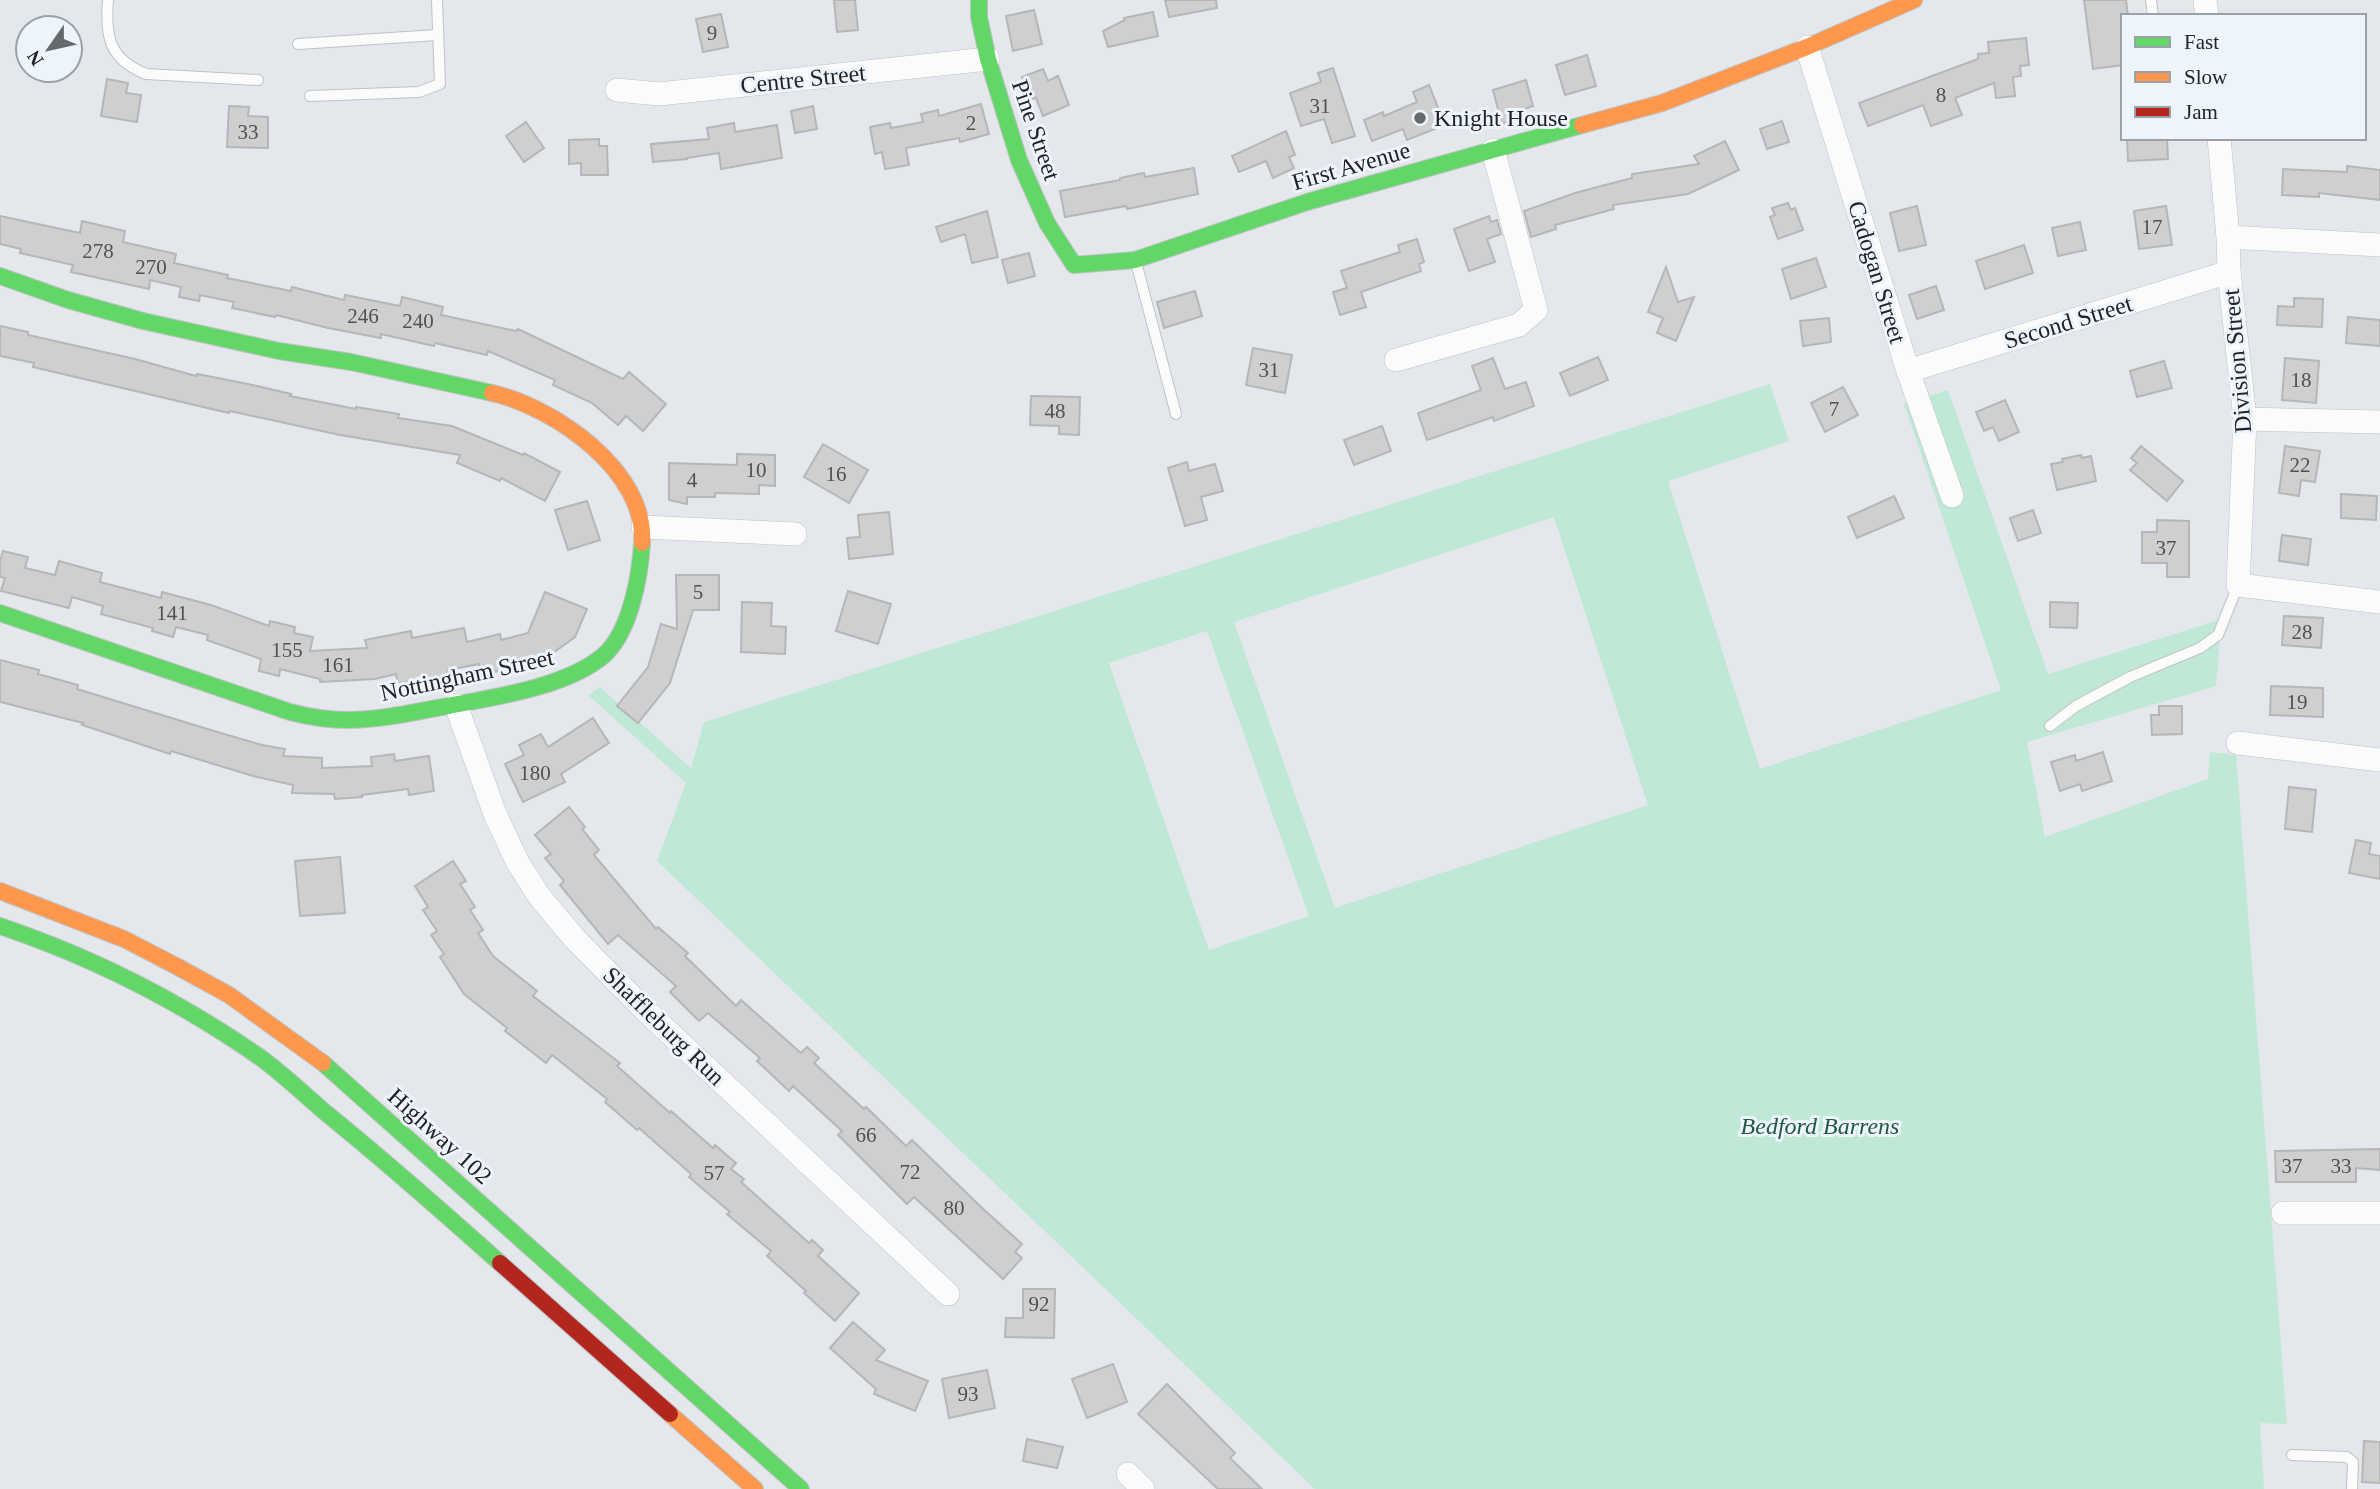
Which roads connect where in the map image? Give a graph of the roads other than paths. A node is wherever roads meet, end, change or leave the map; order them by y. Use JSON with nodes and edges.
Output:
{"nodes":[{"id":1,"x":108,"y":0,"type":"edge"},
{"id":2,"x":437,"y":0,"type":"edge"},
{"id":3,"x":979,"y":0,"type":"edge"},
{"id":4,"x":1914,"y":0,"type":"edge"},
{"id":5,"x":436,"y":36,"type":"junction"},
{"id":6,"x":298,"y":44,"type":"dead end"},
{"id":7,"x":1807,"y":47,"type":"junction"},
{"id":8,"x":988,"y":60,"type":"junction"},
{"id":9,"x":258,"y":80,"type":"dead end"},
{"id":10,"x":617,"y":90,"type":"dead end"},
{"id":11,"x":310,"y":96,"type":"dead end"},
{"id":12,"x":2219,"y":140,"type":"edge"},
{"id":13,"x":1493,"y":150,"type":"junction"},
{"id":14,"x":2228,"y":237,"type":"junction"},
{"id":15,"x":2380,"y":245,"type":"edge"},
{"id":16,"x":1135,"y":260,"type":"junction"},
{"id":17,"x":1074,"y":265,"type":"joint"},
{"id":18,"x":2229,"y":272,"type":"junction"},
{"id":19,"x":0,"y":276,"type":"edge"},
{"id":20,"x":1396,"y":360,"type":"dead end"},
{"id":21,"x":1908,"y":371,"type":"junction"},
{"id":22,"x":1176,"y":414,"type":"dead end"},
{"id":23,"x":2245,"y":419,"type":"junction"},
{"id":24,"x":2380,"y":422,"type":"edge"},
{"id":25,"x":1952,"y":496,"type":"dead end"},
{"id":26,"x":643,"y":527,"type":"junction"},
{"id":27,"x":795,"y":534,"type":"dead end"},
{"id":28,"x":2238,"y":585,"type":"junction"},
{"id":29,"x":2380,"y":602,"type":"edge"},
{"id":30,"x":0,"y":613,"type":"edge"},
{"id":31,"x":456,"y":705,"type":"junction"},
{"id":32,"x":2050,"y":726,"type":"dead end"},
{"id":33,"x":2238,"y":743,"type":"dead end"},
{"id":34,"x":2380,"y":760,"type":"edge"},
{"id":35,"x":0,"y":891,"type":"edge"},
{"id":36,"x":0,"y":926,"type":"edge"},
{"id":37,"x":2283,"y":1213,"type":"dead end"},
{"id":38,"x":2380,"y":1213,"type":"edge"},
{"id":39,"x":948,"y":1294,"type":"dead end"},
{"id":40,"x":2292,"y":1455,"type":"dead end"},
{"id":41,"x":755,"y":1489,"type":"edge"},
{"id":42,"x":801,"y":1489,"type":"edge"},
{"id":43,"x":2351,"y":1489,"type":"edge"}],
"edges":[{"from":1,"to":9,"type":"lane"},
{"from":2,"to":5,"type":"lane"},
{"from":3,"to":8,"type":"main road","name":"Pine Street"},
{"from":4,"to":7,"type":"main road","name":"First Avenue"},
{"from":5,"to":6,"type":"lane"},
{"from":5,"to":11,"type":"lane"},
{"from":7,"to":13,"type":"main road","name":"First Avenue"},
{"from":7,"to":21,"type":"street","name":"Cadogan Street"},
{"from":8,"to":10,"type":"street","name":"Centre Street"},
{"from":8,"to":17,"type":"main road","name":"Pine Street"},
{"from":12,"to":14,"type":"street","name":"Division Street"},
{"from":13,"to":16,"type":"main road","name":"First Avenue"},
{"from":13,"to":20,"type":"street"},
{"from":14,"to":15,"type":"street"},
{"from":14,"to":18,"type":"street","name":"Division Street"},
{"from":16,"to":17,"type":"main road","name":"First Avenue"},
{"from":16,"to":22,"type":"lane"},
{"from":18,"to":21,"type":"street","name":"Second Street"},
{"from":18,"to":23,"type":"street","name":"Division Street"},
{"from":19,"to":26,"type":"main road","name":"Nottingham Street"},
{"from":21,"to":25,"type":"street","name":"Cadogan Street"},
{"from":23,"to":24,"type":"street"},
{"from":23,"to":28,"type":"street","name":"Division Street"},
{"from":26,"to":27,"type":"street"},
{"from":26,"to":31,"type":"main road","name":"Nottingham Street"},
{"from":28,"to":29,"type":"street"},
{"from":28,"to":32,"type":"lane"},
{"from":30,"to":31,"type":"main road","name":"Nottingham Street"},
{"from":31,"to":39,"type":"street","name":"Shaffleburg Run"},
{"from":33,"to":34,"type":"street"},
{"from":35,"to":42,"type":"main road","name":"Highway 102"},
{"from":36,"to":41,"type":"main road"},
{"from":37,"to":38,"type":"street"},
{"from":40,"to":43,"type":"lane"}]}
